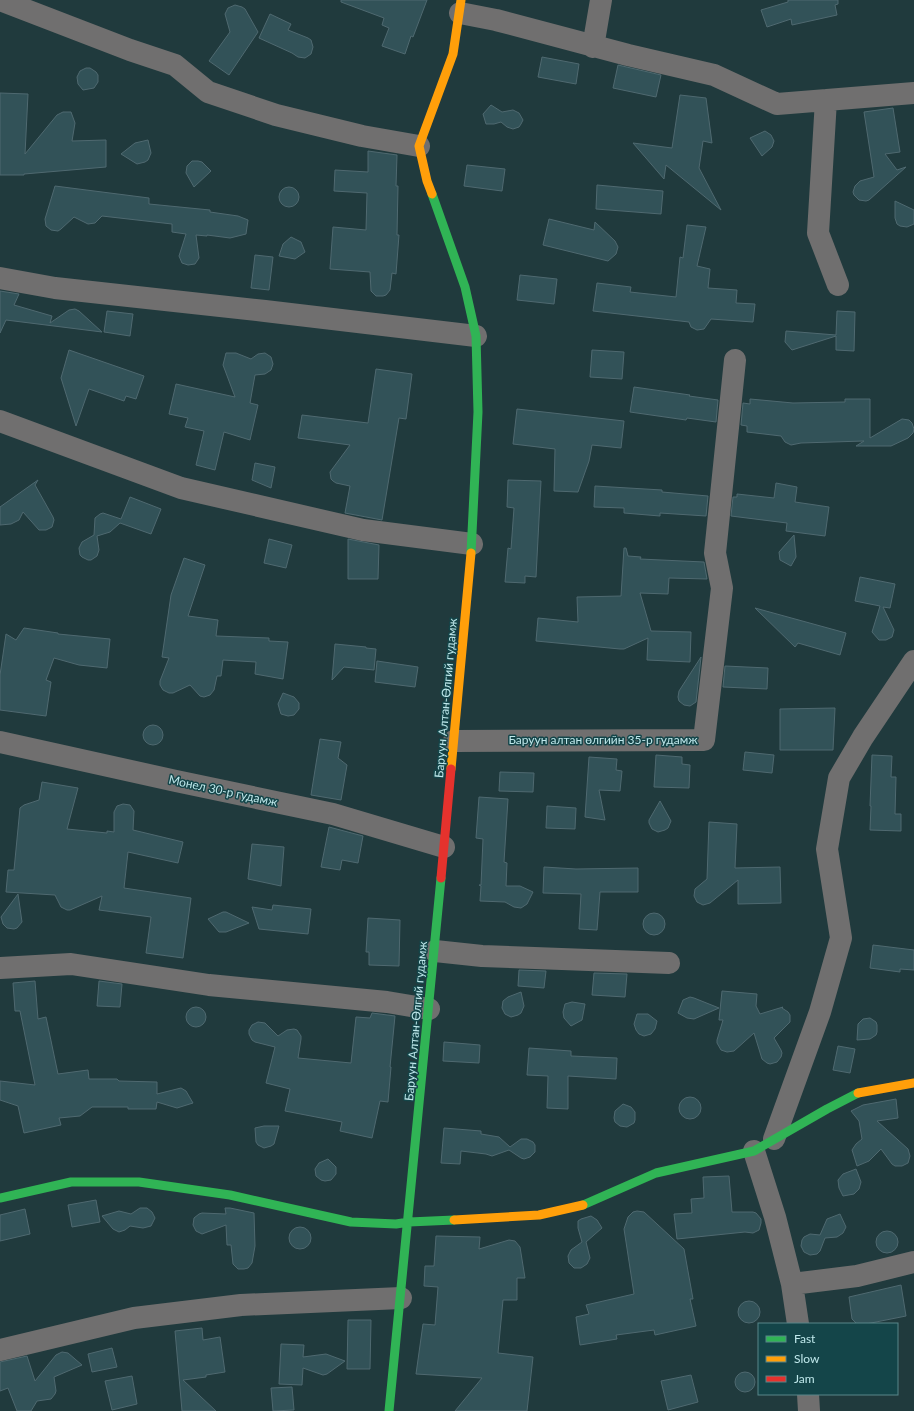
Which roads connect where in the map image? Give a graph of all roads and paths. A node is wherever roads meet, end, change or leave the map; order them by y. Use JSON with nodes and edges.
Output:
{"nodes":[{"id":1,"x":0,"y":0,"type":"edge"},
{"id":2,"x":601,"y":0,"type":"edge"},
{"id":3,"x":460,"y":6,"type":"edge"},
{"id":4,"x":593,"y":47,"type":"junction"},
{"id":5,"x":914,"y":93,"type":"edge"},
{"id":6,"x":826,"y":100,"type":"junction"},
{"id":7,"x":419,"y":146,"type":"junction"},
{"id":8,"x":0,"y":278,"type":"edge"},
{"id":9,"x":838,"y":285,"type":"dead end"},
{"id":10,"x":476,"y":336,"type":"junction"},
{"id":11,"x":735,"y":360,"type":"dead end"},
{"id":12,"x":0,"y":421,"type":"edge"},
{"id":13,"x":472,"y":544,"type":"junction"},
{"id":14,"x":914,"y":661,"type":"edge"},
{"id":15,"x":454,"y":741,"type":"junction"},
{"id":16,"x":0,"y":742,"type":"edge"},
{"id":17,"x":444,"y":847,"type":"junction"},
{"id":18,"x":434,"y":951,"type":"junction"},
{"id":19,"x":669,"y":964,"type":"dead end"},
{"id":20,"x":0,"y":968,"type":"edge"},
{"id":21,"x":429,"y":1009,"type":"junction"},
{"id":22,"x":914,"y":1083,"type":"edge"},
{"id":23,"x":774,"y":1139,"type":"junction"},
{"id":24,"x":754,"y":1151,"type":"junction"},
{"id":25,"x":0,"y":1198,"type":"edge"},
{"id":26,"x":409,"y":1222,"type":"junction"},
{"id":27,"x":914,"y":1262,"type":"edge"},
{"id":28,"x":792,"y":1284,"type":"junction"},
{"id":29,"x":401,"y":1298,"type":"junction"},
{"id":30,"x":798,"y":1323,"type":"edge"},
{"id":31,"x":0,"y":1350,"type":"edge"},
{"id":32,"x":808,"y":1395,"type":"edge"},
{"id":33,"x":389,"y":1411,"type":"edge"},
{"id":34,"x":809,"y":1411,"type":"edge"}],
"edges":[{"from":1,"to":7,"type":"street"},
{"from":2,"to":4,"type":"street"},
{"from":3,"to":4,"type":"street"},
{"from":3,"to":7,"type":"main road"},
{"from":4,"to":6,"type":"street"},
{"from":5,"to":6,"type":"street"},
{"from":6,"to":9,"type":"street"},
{"from":7,"to":10,"type":"main road","name":"Баруун Алтан-Өлгий гудамж"},
{"from":8,"to":10,"type":"street"},
{"from":10,"to":13,"type":"main road","name":"Баруун Алтан-Өлгий гудамж"},
{"from":11,"to":15,"type":"street","name":"Баруун алтан өлгийн 35-р гудамж"},
{"from":12,"to":13,"type":"street"},
{"from":13,"to":15,"type":"main road","name":"Баруун Алтан-Өлгий гудамж"},
{"from":14,"to":23,"type":"street"},
{"from":15,"to":17,"type":"main road","name":"Баруун Алтан-Өлгий гудамж"},
{"from":16,"to":17,"type":"street","name":"Монел 30-р гудамж"},
{"from":17,"to":18,"type":"main road","name":"Баруун Алтан-Өлгий гудамж"},
{"from":18,"to":19,"type":"street"},
{"from":18,"to":21,"type":"main road","name":"Баруун Алтан-Өлгий гудамж"},
{"from":20,"to":21,"type":"street"},
{"from":21,"to":26,"type":"main road","name":"Баруун Алтан-Өлгий гудамж"},
{"from":22,"to":23,"type":"main road"},
{"from":23,"to":24,"type":"main road"},
{"from":24,"to":26,"type":"main road"},
{"from":24,"to":28,"type":"street"},
{"from":25,"to":26,"type":"main road"},
{"from":26,"to":29,"type":"main road","name":"Баруун Алтан-Өлгий гудамж"},
{"from":27,"to":28,"type":"street"},
{"from":28,"to":30,"type":"street"},
{"from":29,"to":31,"type":"street"},
{"from":29,"to":33,"type":"main road","name":"Баруун Алтан-Өлгий гудамж"},
{"from":32,"to":34,"type":"street"}]}
